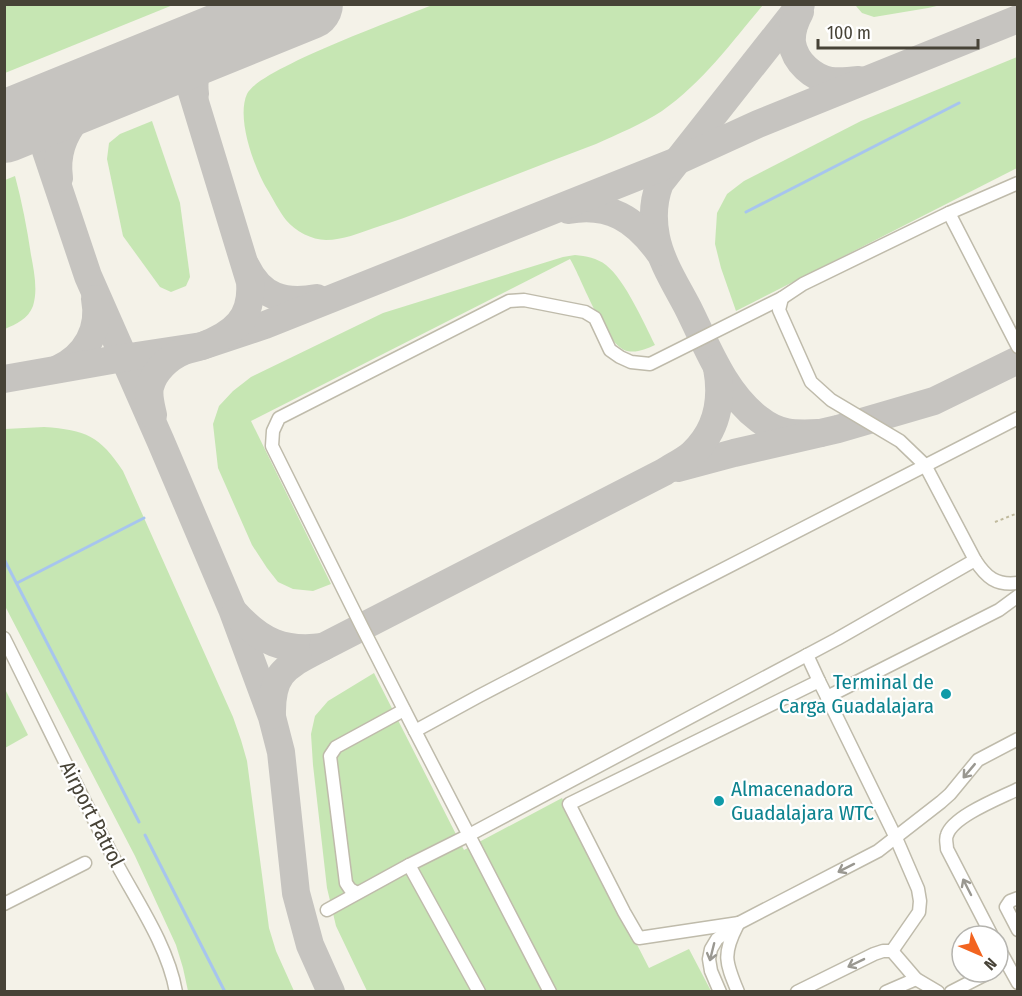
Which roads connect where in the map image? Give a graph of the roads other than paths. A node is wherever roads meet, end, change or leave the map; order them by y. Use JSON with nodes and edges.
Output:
{"nodes":[{"id":1,"x":1017,"y":183,"type":"edge"},
{"id":2,"x":949,"y":213,"type":"junction"},
{"id":3,"x":782,"y":298,"type":"junction"},
{"id":4,"x":1017,"y":347,"type":"edge"},
{"id":5,"x":1017,"y":418,"type":"edge"},
{"id":6,"x":925,"y":465,"type":"junction"},
{"id":7,"x":975,"y":560,"type":"junction"},
{"id":8,"x":1017,"y":583,"type":"edge"},
{"id":9,"x":1017,"y":596,"type":"edge"},
{"id":10,"x":4,"y":638,"type":"edge"},
{"id":11,"x":807,"y":655,"type":"junction"},
{"id":12,"x":819,"y":681,"type":"junction"},
{"id":13,"x":827,"y":697,"type":"junction"},
{"id":14,"x":404,"y":710,"type":"junction"},
{"id":15,"x":415,"y":731,"type":"junction"},
{"id":16,"x":1017,"y":739,"type":"edge"},
{"id":17,"x":1017,"y":789,"type":"edge"},
{"id":18,"x":469,"y":836,"type":"junction"},
{"id":19,"x":896,"y":838,"type":"junction"},
{"id":20,"x":85,"y":863,"type":"dead end"},
{"id":21,"x":409,"y":865,"type":"junction"},
{"id":22,"x":357,"y":893,"type":"junction"},
{"id":23,"x":1017,"y":898,"type":"edge"},
{"id":24,"x":5,"y":901,"type":"edge"},
{"id":25,"x":327,"y":910,"type":"dead end"},
{"id":26,"x":739,"y":923,"type":"junction"},
{"id":27,"x":986,"y":924,"type":"edge"},
{"id":28,"x":1017,"y":930,"type":"edge"},
{"id":29,"x":892,"y":951,"type":"junction"},
{"id":30,"x":916,"y":979,"type":"junction"},
{"id":31,"x":967,"y":984,"type":"edge"},
{"id":32,"x":176,"y":992,"type":"edge"},
{"id":33,"x":479,"y":992,"type":"edge"},
{"id":34,"x":550,"y":992,"type":"edge"},
{"id":35,"x":720,"y":992,"type":"edge"},
{"id":36,"x":738,"y":992,"type":"edge"},
{"id":37,"x":797,"y":992,"type":"edge"},
{"id":38,"x":886,"y":992,"type":"edge"},
{"id":39,"x":938,"y":992,"type":"edge"},
{"id":40,"x":951,"y":992,"type":"edge"}],
"edges":[{"from":1,"to":2,"type":"street"},
{"from":2,"to":3,"type":"street"},
{"from":2,"to":4,"type":"street"},
{"from":3,"to":6,"type":"street"},
{"from":3,"to":14,"type":"street"},
{"from":5,"to":6,"type":"street"},
{"from":6,"to":7,"type":"street"},
{"from":6,"to":15,"type":"street"},
{"from":7,"to":8,"type":"street"},
{"from":7,"to":11,"type":"street"},
{"from":9,"to":13,"type":"street"},
{"from":10,"to":32,"type":"street","name":"Airport Patrol"},
{"from":11,"to":12,"type":"street"},
{"from":11,"to":18,"type":"street"},
{"from":12,"to":13,"type":"street"},
{"from":12,"to":26,"type":"street"},
{"from":13,"to":19,"type":"street"},
{"from":14,"to":15,"type":"street"},
{"from":14,"to":22,"type":"street"},
{"from":15,"to":18,"type":"street"},
{"from":16,"to":19,"type":"street","one_way":true},
{"from":27,"to":17,"type":"street","one_way":true},
{"from":18,"to":21,"type":"street"},
{"from":18,"to":34,"type":"street"},
{"from":19,"to":26,"type":"street","one_way":true},
{"from":19,"to":29,"type":"street"},
{"from":20,"to":24,"type":"street"},
{"from":21,"to":22,"type":"street"},
{"from":21,"to":33,"type":"street"},
{"from":22,"to":25,"type":"street"},
{"from":23,"to":28,"type":"street"},
{"from":26,"to":35,"type":"street","one_way":true},
{"from":26,"to":36,"type":"street"},
{"from":29,"to":30,"type":"street"},
{"from":29,"to":37,"type":"street","one_way":true},
{"from":30,"to":38,"type":"street"},
{"from":30,"to":39,"type":"street"},
{"from":31,"to":40,"type":"street"}]}
